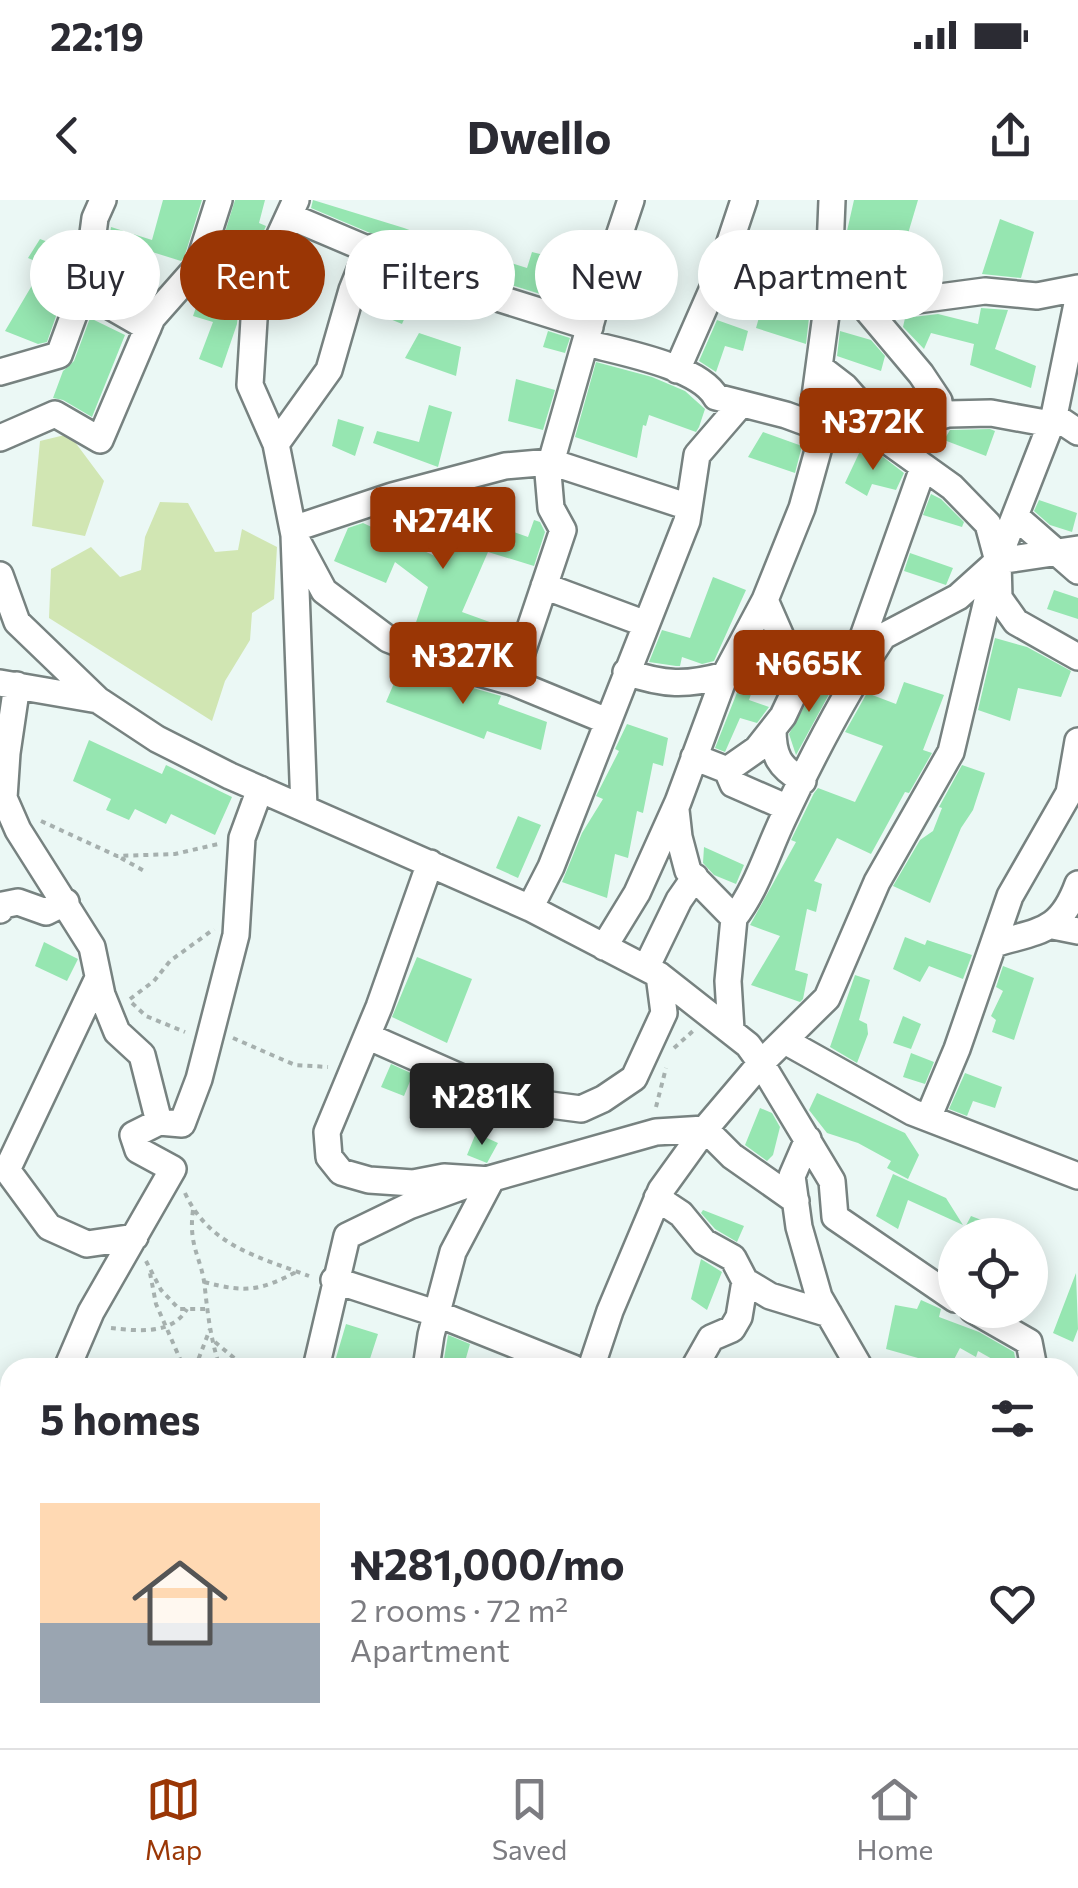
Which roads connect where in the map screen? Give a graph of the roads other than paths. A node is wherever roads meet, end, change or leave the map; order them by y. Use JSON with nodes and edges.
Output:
{"nodes":[{"id":1,"x":102,"y":200,"type":"edge"},
{"id":2,"x":219,"y":200,"type":"edge"},
{"id":3,"x":631,"y":200,"type":"edge"},
{"id":4,"x":744,"y":200,"type":"edge"},
{"id":5,"x":832,"y":200,"type":"edge"},
{"id":6,"x":292,"y":208,"type":"edge"},
{"id":7,"x":93,"y":230,"type":"edge"},
{"id":8,"x":831,"y":230,"type":"edge"},
{"id":9,"x":345,"y":236,"type":"edge"},
{"id":10,"x":1078,"y":288,"type":"edge"},
{"id":11,"x":943,"y":297,"type":"edge"},
{"id":12,"x":1078,"y":299,"type":"edge"},
{"id":13,"x":515,"y":308,"type":"edge"},
{"id":14,"x":345,"y":314,"type":"edge"},
{"id":15,"x":71,"y":320,"type":"edge"},
{"id":16,"x":134,"y":320,"type":"edge"},
{"id":17,"x":824,"y":320,"type":"edge"},
{"id":18,"x":876,"y":320,"type":"edge"},
{"id":19,"x":148,"y":328,"type":"junction"},
{"id":20,"x":588,"y":335,"type":"junction"},
{"id":21,"x":820,"y":367,"type":"junction"},
{"id":22,"x":678,"y":370,"type":"junction"},
{"id":23,"x":0,"y":372,"type":"edge"},
{"id":24,"x":741,"y":404,"type":"junction"},
{"id":25,"x":939,"y":417,"type":"junction"},
{"id":26,"x":1053,"y":420,"type":"junction"},
{"id":27,"x":824,"y":429,"type":"junction"},
{"id":28,"x":1078,"y":432,"type":"edge"},
{"id":29,"x":882,"y":433,"type":"junction"},
{"id":30,"x":0,"y":438,"type":"edge"},
{"id":31,"x":276,"y":444,"type":"junction"},
{"id":32,"x":551,"y":462,"type":"junction"},
{"id":33,"x":923,"y":468,"type":"junction"},
{"id":34,"x":689,"y":508,"type":"junction"},
{"id":35,"x":1015,"y":516,"type":"junction"},
{"id":36,"x":294,"y":535,"type":"junction"},
{"id":37,"x":1067,"y":552,"type":"edge"},
{"id":38,"x":998,"y":560,"type":"junction"},
{"id":39,"x":1078,"y":571,"type":"edge"},
{"id":40,"x":0,"y":575,"type":"edge"},
{"id":41,"x":544,"y":586,"type":"junction"},
{"id":42,"x":765,"y":600,"type":"junction"},
{"id":43,"x":646,"y":624,"type":"junction"},
{"id":44,"x":885,"y":634,"type":"junction"},
{"id":45,"x":859,"y":648,"type":"junction"},
{"id":46,"x":1078,"y":657,"type":"edge"},
{"id":47,"x":626,"y":672,"type":"junction"},
{"id":48,"x":725,"y":675,"type":"junction"},
{"id":49,"x":800,"y":680,"type":"junction"},
{"id":50,"x":512,"y":682,"type":"junction"},
{"id":51,"x":9,"y":684,"type":"edge"},
{"id":52,"x":98,"y":700,"type":"junction"},
{"id":53,"x":607,"y":720,"type":"junction"},
{"id":54,"x":773,"y":728,"type":"junction"},
{"id":55,"x":1078,"y":741,"type":"edge"},
{"id":56,"x":694,"y":757,"type":"junction"},
{"id":57,"x":727,"y":770,"type":"junction"},
{"id":58,"x":803,"y":782,"type":"junction"},
{"id":59,"x":260,"y":789,"type":"junction"},
{"id":60,"x":1073,"y":798,"type":"edge"},
{"id":61,"x":6,"y":806,"type":"edge"},
{"id":62,"x":304,"y":808,"type":"junction"},
{"id":63,"x":676,"y":808,"type":"junction"},
{"id":64,"x":788,"y":808,"type":"junction"},
{"id":65,"x":430,"y":864,"type":"junction"},
{"id":66,"x":695,"y":877,"type":"junction"},
{"id":67,"x":1078,"y":884,"type":"edge"},
{"id":68,"x":66,"y":902,"type":"junction"},
{"id":69,"x":530,"y":908,"type":"junction"},
{"id":70,"x":0,"y":910,"type":"edge"},
{"id":71,"x":734,"y":918,"type":"junction"},
{"id":72,"x":1066,"y":929,"type":"edge"},
{"id":73,"x":994,"y":944,"type":"junction"},
{"id":74,"x":604,"y":947,"type":"junction"},
{"id":75,"x":653,"y":972,"type":"junction"},
{"id":76,"x":98,"y":978,"type":"junction"},
{"id":77,"x":730,"y":1030,"type":"junction"},
{"id":78,"x":367,"y":1036,"type":"junction"},
{"id":79,"x":785,"y":1041,"type":"junction"},
{"id":80,"x":761,"y":1063,"type":"junction"},
{"id":81,"x":928,"y":1118,"type":"junction"},
{"id":82,"x":160,"y":1122,"type":"junction"},
{"id":83,"x":705,"y":1129,"type":"junction"},
{"id":84,"x":808,"y":1139,"type":"junction"},
{"id":85,"x":1078,"y":1176,"type":"edge"},
{"id":86,"x":491,"y":1180,"type":"junction"},
{"id":87,"x":658,"y":1198,"type":"junction"},
{"id":88,"x":796,"y":1201,"type":"junction"},
{"id":89,"x":138,"y":1232,"type":"junction"},
{"id":90,"x":334,"y":1280,"type":"junction"},
{"id":91,"x":745,"y":1282,"type":"junction"},
{"id":92,"x":938,"y":1288,"type":"edge"},
{"id":93,"x":438,"y":1314,"type":"junction"},
{"id":94,"x":829,"y":1314,"type":"junction"},
{"id":95,"x":1004,"y":1328,"type":"edge"},
{"id":96,"x":71,"y":1358,"type":"edge"},
{"id":97,"x":318,"y":1358,"type":"edge"},
{"id":98,"x":428,"y":1358,"type":"edge"},
{"id":99,"x":548,"y":1358,"type":"edge"},
{"id":100,"x":594,"y":1358,"type":"edge"},
{"id":101,"x":700,"y":1358,"type":"edge"},
{"id":102,"x":854,"y":1358,"type":"edge"},
{"id":103,"x":1032,"y":1358,"type":"edge"}],
"edges":[{"from":1,"to":7,"type":"street"},
{"from":2,"to":19,"type":"street"},
{"from":3,"to":20,"type":"street"},
{"from":4,"to":22,"type":"street"},
{"from":5,"to":8,"type":"street"},
{"from":6,"to":9,"type":"street"},
{"from":6,"to":31,"type":"street"},
{"from":10,"to":11,"type":"street"},
{"from":12,"to":26,"type":"street"},
{"from":13,"to":20,"type":"street"},
{"from":14,"to":31,"type":"street"},
{"from":15,"to":23,"type":"street"},
{"from":16,"to":19,"type":"street"},
{"from":17,"to":21,"type":"street"},
{"from":18,"to":25,"type":"street"},
{"from":19,"to":30,"type":"street"},
{"from":20,"to":22,"type":"street"},
{"from":20,"to":32,"type":"street"},
{"from":21,"to":27,"type":"street"},
{"from":21,"to":29,"type":"street"},
{"from":22,"to":24,"type":"street"},
{"from":24,"to":27,"type":"street"},
{"from":24,"to":34,"type":"street"},
{"from":25,"to":26,"type":"street"},
{"from":25,"to":29,"type":"street"},
{"from":26,"to":28,"type":"street"},
{"from":26,"to":35,"type":"street"},
{"from":27,"to":29,"type":"street"},
{"from":27,"to":42,"type":"street"},
{"from":29,"to":33,"type":"street"},
{"from":31,"to":36,"type":"street"},
{"from":32,"to":34,"type":"street"},
{"from":32,"to":36,"type":"street"},
{"from":32,"to":41,"type":"street"},
{"from":33,"to":38,"type":"street"},
{"from":33,"to":45,"type":"street"},
{"from":34,"to":43,"type":"street"},
{"from":35,"to":37,"type":"street"},
{"from":35,"to":38,"type":"street"},
{"from":36,"to":50,"type":"street"},
{"from":36,"to":62,"type":"street"},
{"from":37,"to":38,"type":"street"},
{"from":37,"to":39,"type":"street"},
{"from":38,"to":44,"type":"street"},
{"from":38,"to":46,"type":"street"},
{"from":38,"to":79,"type":"street"},
{"from":40,"to":52,"type":"street"},
{"from":41,"to":43,"type":"street"},
{"from":41,"to":50,"type":"street"},
{"from":42,"to":48,"type":"street"},
{"from":42,"to":49,"type":"street"},
{"from":43,"to":47,"type":"street"},
{"from":44,"to":45,"type":"street"},
{"from":44,"to":58,"type":"street"},
{"from":45,"to":49,"type":"street"},
{"from":47,"to":48,"type":"street"},
{"from":47,"to":53,"type":"street"},
{"from":48,"to":56,"type":"street"},
{"from":49,"to":54,"type":"street"},
{"from":50,"to":53,"type":"street"},
{"from":51,"to":52,"type":"street"},
{"from":51,"to":61,"type":"street"},
{"from":52,"to":59,"type":"street"},
{"from":53,"to":69,"type":"street"},
{"from":54,"to":57,"type":"street"},
{"from":54,"to":58,"type":"street"},
{"from":55,"to":60,"type":"street"},
{"from":56,"to":57,"type":"street"},
{"from":56,"to":63,"type":"street"},
{"from":57,"to":64,"type":"street"},
{"from":58,"to":64,"type":"street"},
{"from":59,"to":62,"type":"street"},
{"from":59,"to":82,"type":"street"},
{"from":60,"to":73,"type":"street"},
{"from":61,"to":68,"type":"street"},
{"from":62,"to":65,"type":"street"},
{"from":63,"to":66,"type":"street"},
{"from":63,"to":74,"type":"street"},
{"from":64,"to":71,"type":"street"},
{"from":65,"to":69,"type":"street"},
{"from":65,"to":78,"type":"street"},
{"from":66,"to":71,"type":"street"},
{"from":66,"to":75,"type":"street"},
{"from":67,"to":72,"type":"street"},
{"from":68,"to":70,"type":"street"},
{"from":68,"to":76,"type":"street"},
{"from":69,"to":74,"type":"street"},
{"from":71,"to":77,"type":"street"},
{"from":72,"to":73,"type":"street"},
{"from":73,"to":81,"type":"street"},
{"from":74,"to":75,"type":"street"},
{"from":75,"to":77,"type":"street"},
{"from":75,"to":78,"type":"street"},
{"from":76,"to":82,"type":"street"},
{"from":76,"to":89,"type":"street"},
{"from":77,"to":80,"type":"street"},
{"from":78,"to":86,"type":"street"},
{"from":79,"to":80,"type":"street"},
{"from":79,"to":81,"type":"street"},
{"from":80,"to":83,"type":"street"},
{"from":80,"to":84,"type":"street"},
{"from":81,"to":85,"type":"street"},
{"from":82,"to":89,"type":"street"},
{"from":83,"to":86,"type":"street"},
{"from":83,"to":87,"type":"street"},
{"from":83,"to":88,"type":"street"},
{"from":84,"to":88,"type":"street"},
{"from":84,"to":92,"type":"street"},
{"from":86,"to":90,"type":"street"},
{"from":86,"to":93,"type":"street"},
{"from":87,"to":91,"type":"street"},
{"from":87,"to":100,"type":"street"},
{"from":88,"to":94,"type":"street"},
{"from":89,"to":96,"type":"street"},
{"from":90,"to":93,"type":"street"},
{"from":90,"to":97,"type":"street"},
{"from":91,"to":94,"type":"street"},
{"from":91,"to":101,"type":"street"},
{"from":93,"to":98,"type":"street"},
{"from":93,"to":99,"type":"street"},
{"from":94,"to":102,"type":"street"},
{"from":95,"to":103,"type":"street"}]}
